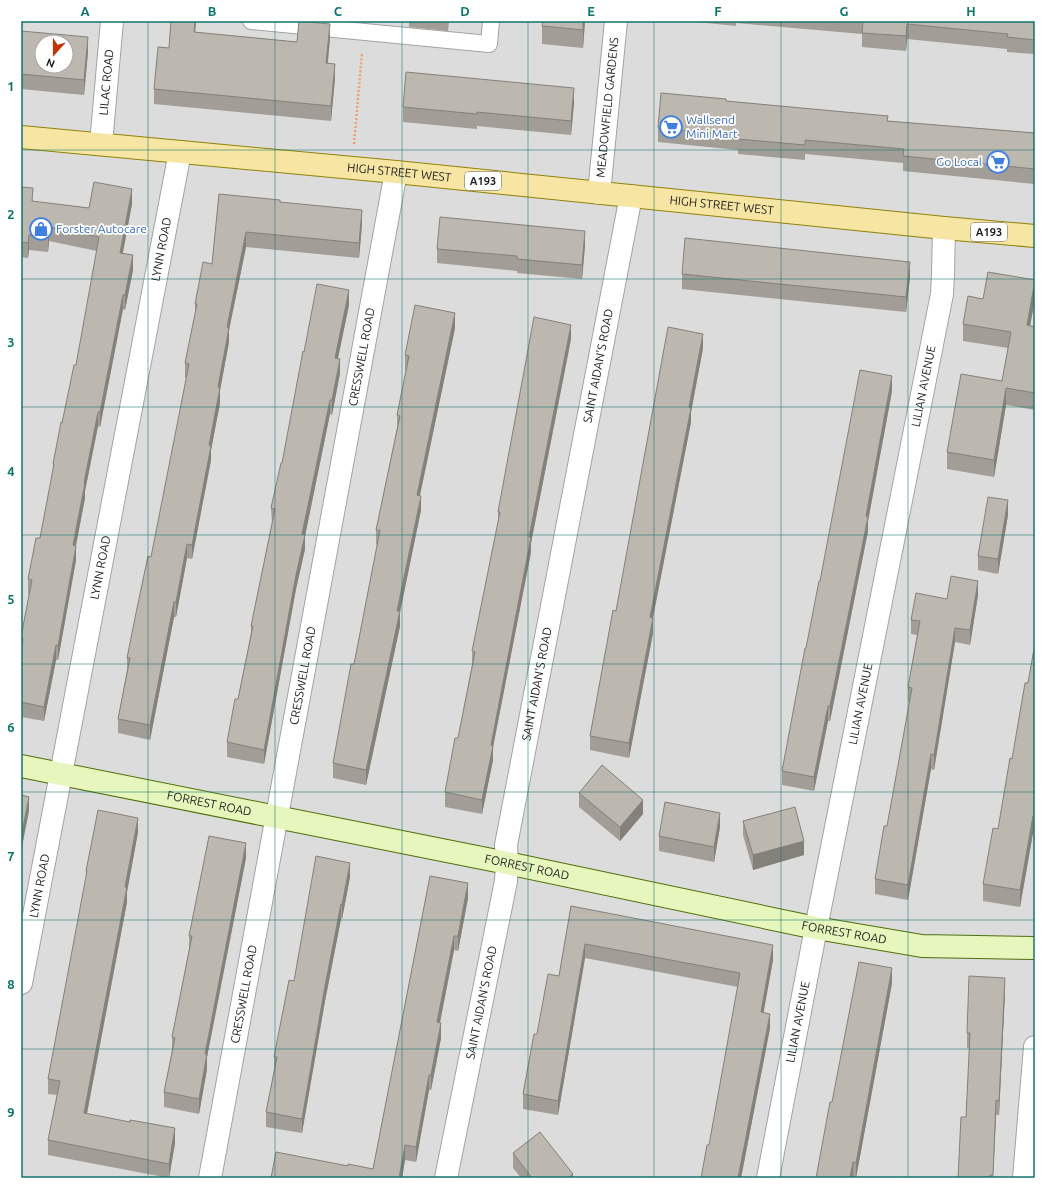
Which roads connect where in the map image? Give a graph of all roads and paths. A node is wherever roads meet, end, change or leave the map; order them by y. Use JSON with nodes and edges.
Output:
{"nodes":[{"id":1,"x":112,"y":21,"type":"edge"},
{"id":2,"x":251,"y":21,"type":"edge"},
{"id":3,"x":491,"y":21,"type":"edge"},
{"id":4,"x":616,"y":21,"type":"edge"},
{"id":5,"x":364,"y":32,"type":"junction"},
{"id":6,"x":21,"y":137,"type":"edge"},
{"id":7,"x":101,"y":144,"type":"junction"},
{"id":8,"x":180,"y":152,"type":"junction"},
{"id":9,"x":351,"y":168,"type":"junction"},
{"id":10,"x":396,"y":172,"type":"junction"},
{"id":11,"x":599,"y":193,"type":"junction"},
{"id":12,"x":631,"y":196,"type":"junction"},
{"id":13,"x":944,"y":228,"type":"junction"},
{"id":14,"x":1035,"y":236,"type":"edge"},
{"id":15,"x":21,"y":766,"type":"edge"},
{"id":16,"x":61,"y":774,"type":"junction"},
{"id":17,"x":277,"y":817,"type":"junction"},
{"id":18,"x":507,"y":863,"type":"junction"},
{"id":19,"x":816,"y":928,"type":"junction"},
{"id":20,"x":1035,"y":948,"type":"edge"},
{"id":21,"x":21,"y":983,"type":"edge"},
{"id":22,"x":1035,"y":1047,"type":"edge"},
{"id":23,"x":1028,"y":1168,"type":"edge"},
{"id":24,"x":448,"y":1176,"type":"edge"},
{"id":25,"x":210,"y":1178,"type":"edge"},
{"id":26,"x":768,"y":1178,"type":"edge"}],
"edges":[{"from":1,"to":7,"type":"street","name":"LILAC ROAD"},
{"from":2,"to":5,"type":"lane"},
{"from":3,"to":5,"type":"lane"},
{"from":4,"to":11,"type":"street","name":"MEADOWFIELD GARDENS"},
{"from":5,"to":9,"type":"path"},
{"from":6,"to":7,"type":"main road","name":"HIGH STREET WEST","number":"A193"},
{"from":7,"to":8,"type":"main road","name":"HIGH STREET WEST","number":"A193"},
{"from":8,"to":9,"type":"main road","name":"HIGH STREET WEST","number":"A193"},
{"from":8,"to":16,"type":"street","name":"LYNN ROAD"},
{"from":9,"to":10,"type":"main road","name":"HIGH STREET WEST","number":"A193"},
{"from":10,"to":11,"type":"main road","name":"HIGH STREET WEST","number":"A193"},
{"from":10,"to":17,"type":"street","name":"CRESSWELL ROAD"},
{"from":11,"to":12,"type":"main road","name":"HIGH STREET WEST","number":"A193"},
{"from":12,"to":13,"type":"main road","name":"HIGH STREET WEST","number":"A193"},
{"from":12,"to":18,"type":"street","name":"SAINT AIDAN'S ROAD"},
{"from":13,"to":14,"type":"main road","number":"A193"},
{"from":13,"to":19,"type":"street","name":"LILIAN AVENUE"},
{"from":15,"to":16,"type":"street","name":"FORREST ROAD"},
{"from":16,"to":17,"type":"street","name":"FORREST ROAD"},
{"from":16,"to":21,"type":"street","name":"LYNN ROAD"},
{"from":17,"to":18,"type":"street","name":"FORREST ROAD"},
{"from":17,"to":25,"type":"street","name":"CRESSWELL ROAD"},
{"from":18,"to":19,"type":"street","name":"FORREST ROAD"},
{"from":18,"to":24,"type":"street","name":"SAINT AIDAN'S ROAD"},
{"from":19,"to":20,"type":"street","name":"FORREST ROAD"},
{"from":19,"to":26,"type":"street","name":"LILIAN AVENUE"},
{"from":22,"to":23,"type":"street"}]}
